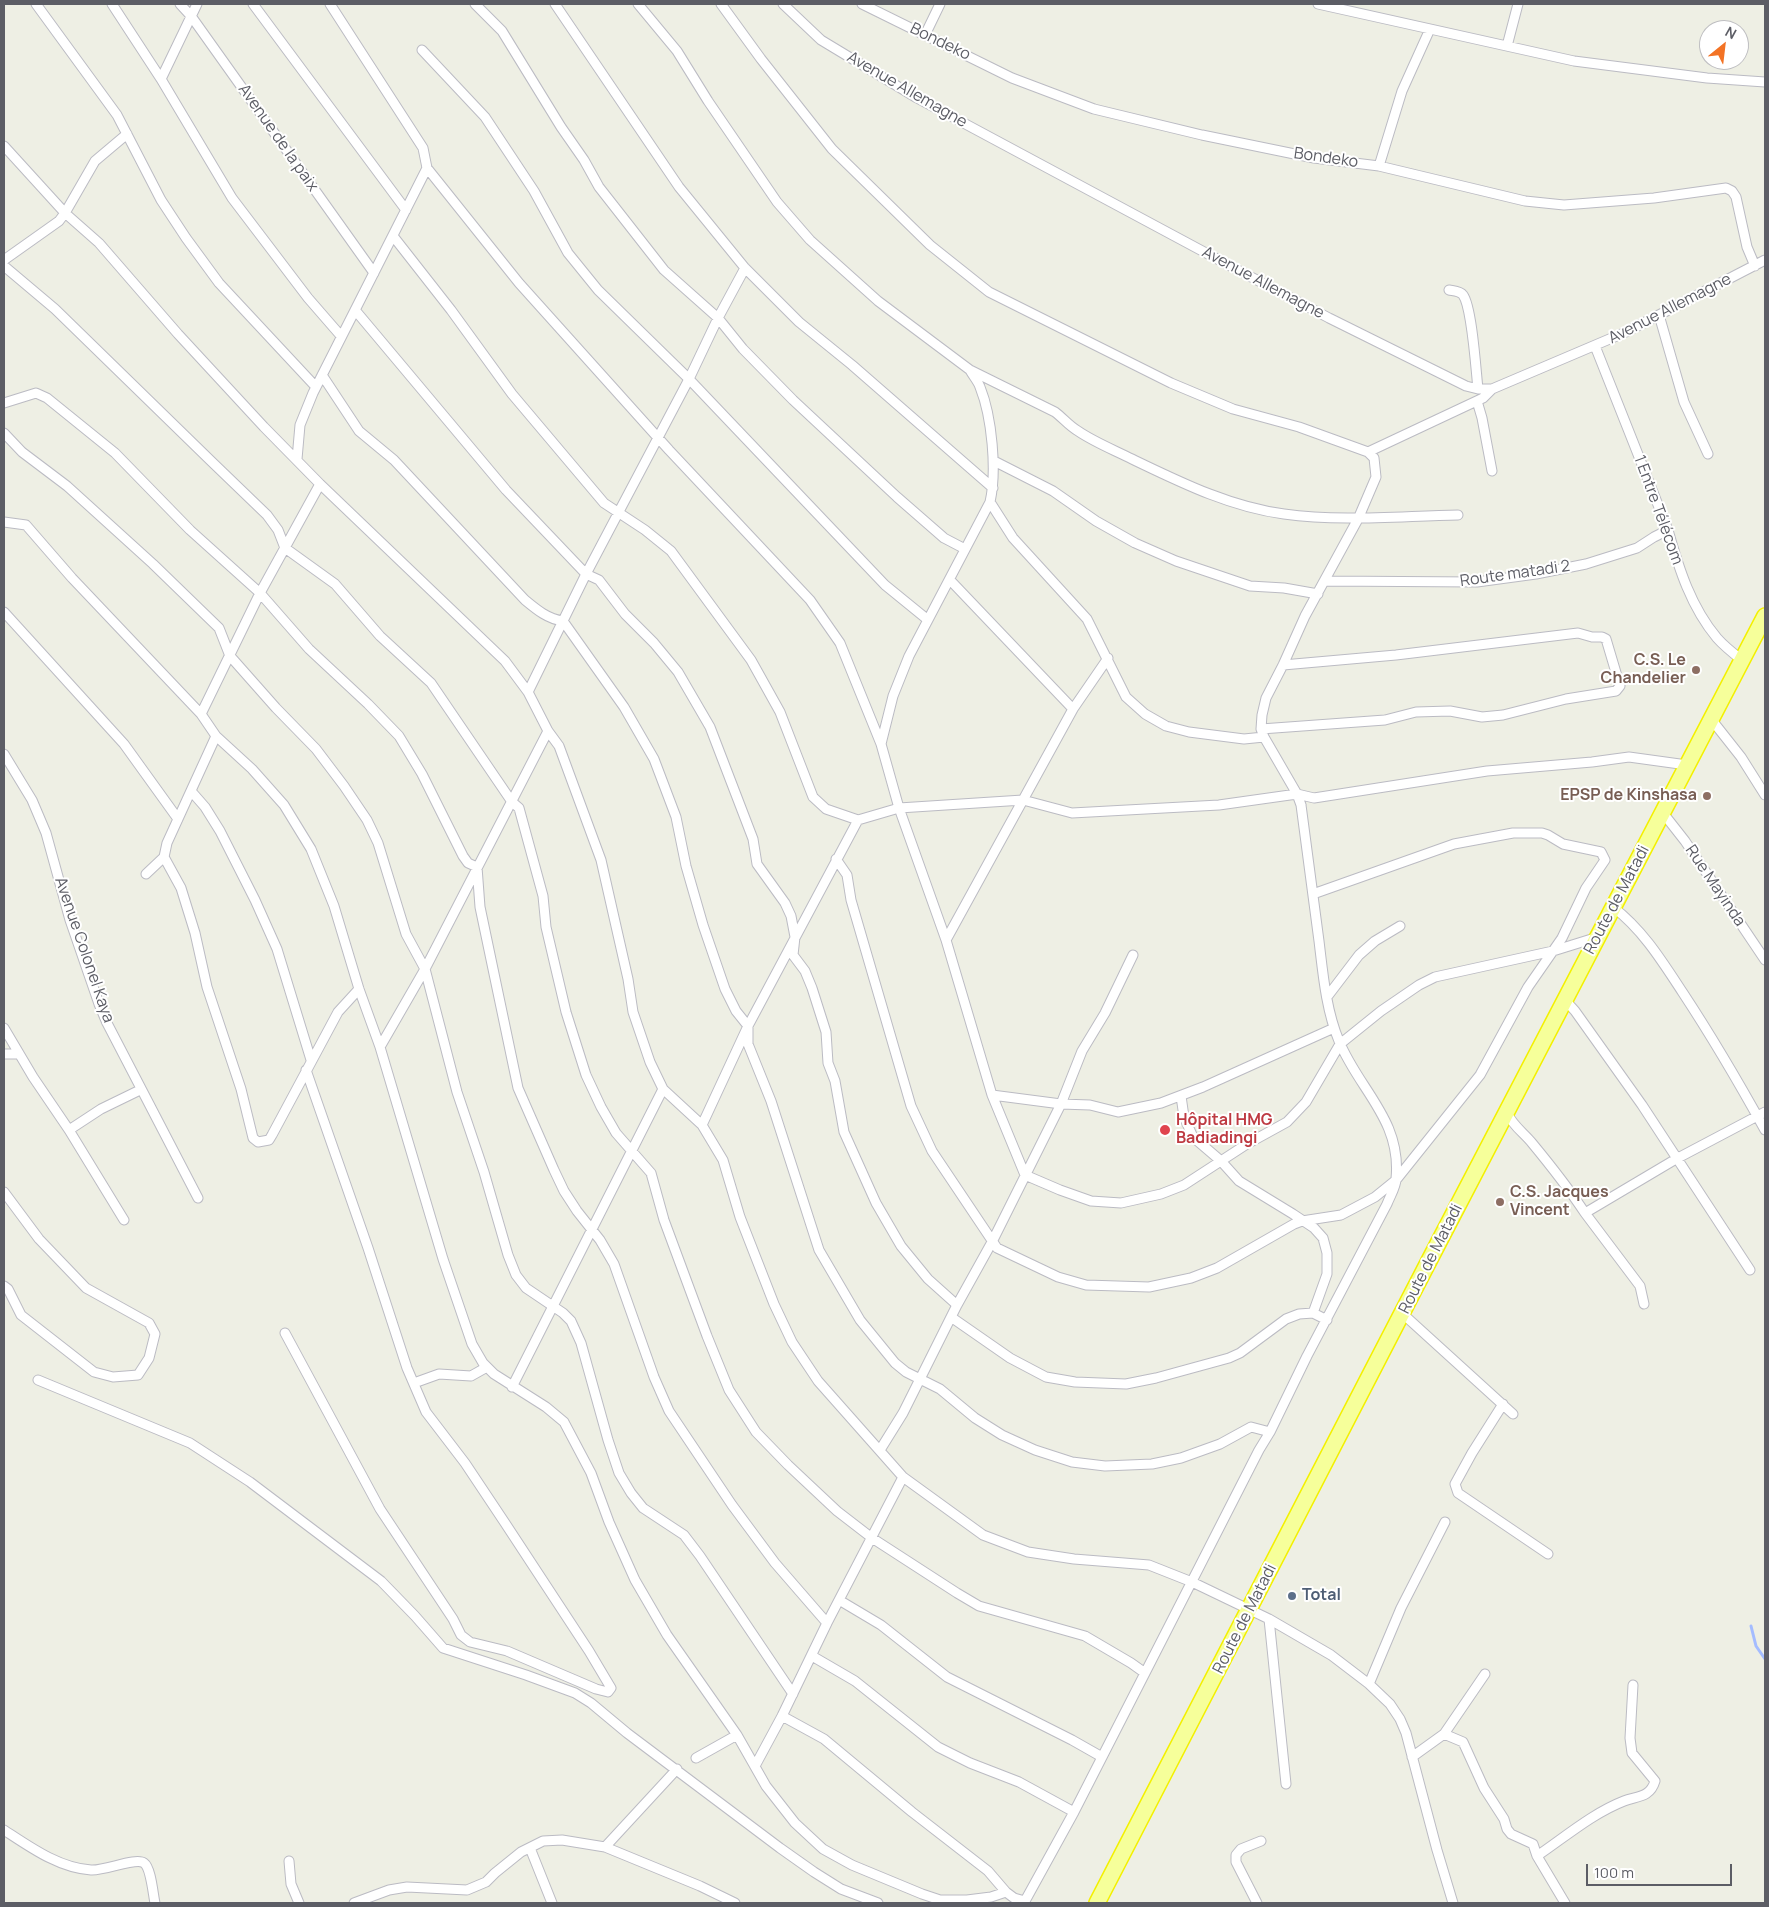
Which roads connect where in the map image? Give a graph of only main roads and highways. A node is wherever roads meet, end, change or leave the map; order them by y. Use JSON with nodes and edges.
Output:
{"nodes":[{"id":1,"x":1765,"y":616,"type":"edge"},
{"id":2,"x":1097,"y":1903,"type":"edge"}],
"edges":[{"from":1,"to":2,"type":"highway","name":"Route de Matadi"}]}
